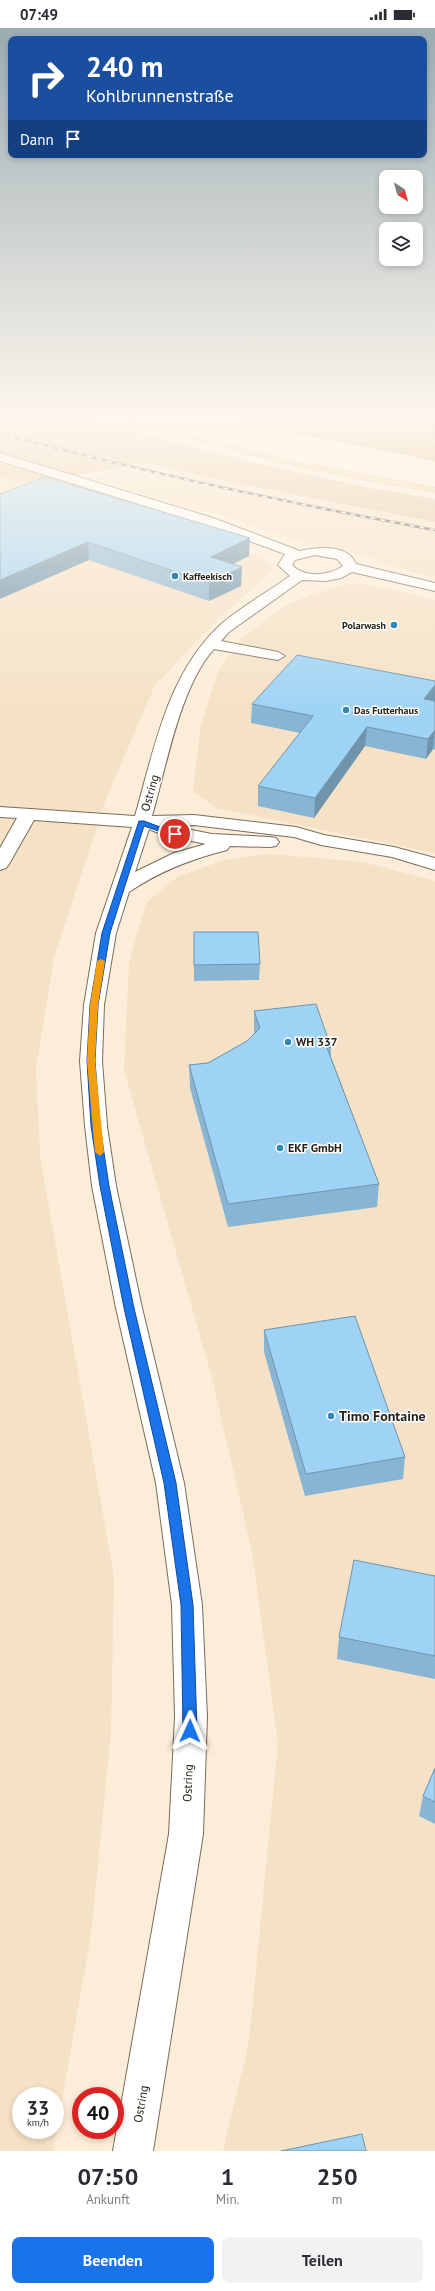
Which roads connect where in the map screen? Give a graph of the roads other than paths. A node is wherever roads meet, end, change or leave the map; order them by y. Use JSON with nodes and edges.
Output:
{"nodes":[{"id":1,"x":188,"y":516,"type":"edge"},
{"id":2,"x":296,"y":554,"type":"junction"},
{"id":3,"x":350,"y":567,"type":"junction"},
{"id":4,"x":301,"y":575,"type":"junction"},
{"id":5,"x":435,"y":587,"type":"edge"},
{"id":6,"x":210,"y":644,"type":"junction"},
{"id":7,"x":278,"y":656,"type":"dead end"},
{"id":8,"x":0,"y":812,"type":"edge"},
{"id":9,"x":28,"y":815,"type":"junction"},
{"id":10,"x":142,"y":822,"type":"junction"},
{"id":11,"x":321,"y":840,"type":"junction"},
{"id":12,"x":252,"y":841,"type":"junction"},
{"id":13,"x":0,"y":864,"type":"edge"},
{"id":14,"x":435,"y":864,"type":"edge"},
{"id":15,"x":120,"y":889,"type":"junction"},
{"id":16,"x":133,"y":2151,"type":"edge"}],
"edges":[{"from":1,"to":2,"type":"street"},
{"from":2,"to":3,"type":"street"},
{"from":2,"to":4,"type":"street"},
{"from":3,"to":4,"type":"street"},
{"from":3,"to":5,"type":"street"},
{"from":4,"to":6,"type":"street","name":"Ostring"},
{"from":6,"to":7,"type":"street"},
{"from":6,"to":10,"type":"street","name":"Ostring"},
{"from":8,"to":9,"type":"street"},
{"from":9,"to":10,"type":"street"},
{"from":9,"to":13,"type":"street"},
{"from":10,"to":11,"type":"street"},
{"from":10,"to":12,"type":"street"},
{"from":10,"to":15,"type":"street","name":"Ostring"},
{"from":11,"to":12,"type":"street"},
{"from":11,"to":14,"type":"street"},
{"from":12,"to":15,"type":"street"},
{"from":15,"to":16,"type":"street","name":"Ostring"}]}
